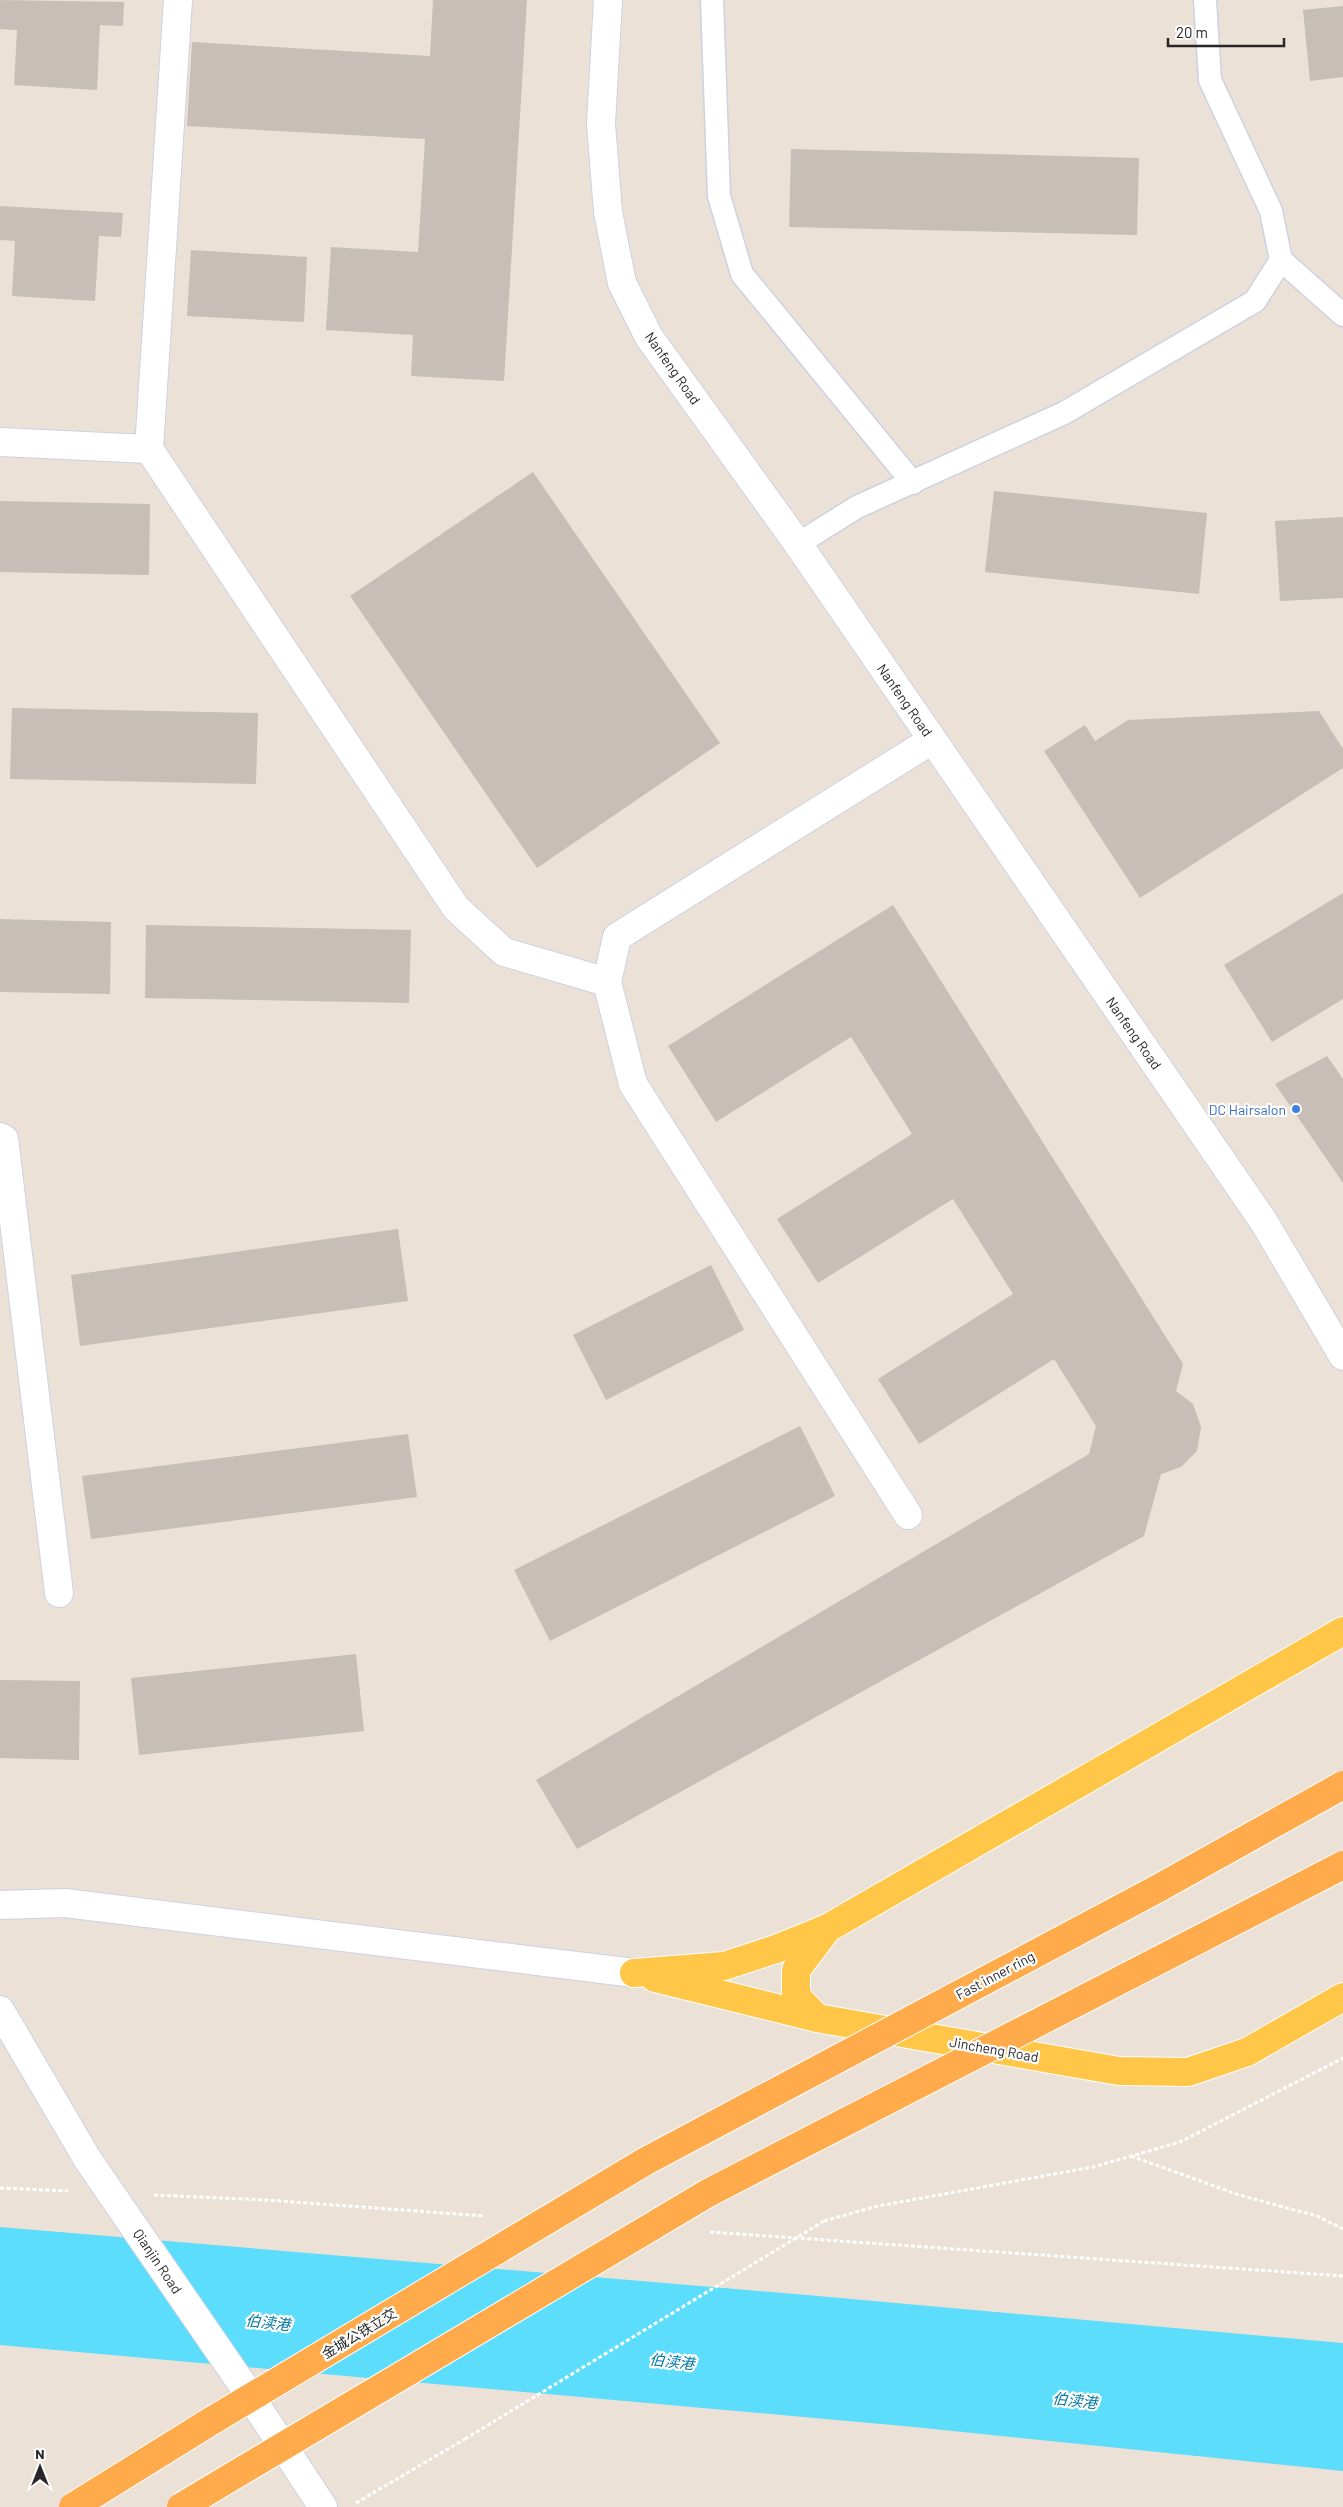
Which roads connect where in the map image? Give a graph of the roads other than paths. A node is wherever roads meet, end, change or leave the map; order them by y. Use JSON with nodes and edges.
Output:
{"nodes":[{"id":1,"x":178,"y":0,"type":"edge"},
{"id":2,"x":608,"y":0,"type":"edge"},
{"id":3,"x":712,"y":0,"type":"edge"},
{"id":4,"x":1205,"y":0,"type":"edge"},
{"id":5,"x":1281,"y":260,"type":"junction"},
{"id":6,"x":1343,"y":315,"type":"edge"},
{"id":7,"x":0,"y":442,"type":"edge"},
{"id":8,"x":149,"y":449,"type":"junction"},
{"id":9,"x":913,"y":483,"type":"junction"},
{"id":10,"x":798,"y":544,"type":"junction"},
{"id":11,"x":932,"y":740,"type":"junction"},
{"id":12,"x":607,"y":982,"type":"junction"},
{"id":13,"x":0,"y":1137,"type":"edge"},
{"id":14,"x":1343,"y":1356,"type":"edge"},
{"id":15,"x":908,"y":1515,"type":"dead end"},
{"id":16,"x":60,"y":1593,"type":"dead end"},
{"id":17,"x":1343,"y":1631,"type":"edge"},
{"id":18,"x":1343,"y":1785,"type":"edge"},
{"id":19,"x":1343,"y":1865,"type":"edge"},
{"id":20,"x":0,"y":1905,"type":"edge"},
{"id":21,"x":828,"y":1928,"type":"junction"},
{"id":22,"x":634,"y":1973,"type":"junction"},
{"id":23,"x":1343,"y":1997,"type":"edge"},
{"id":24,"x":0,"y":2010,"type":"edge"},
{"id":25,"x":817,"y":2018,"type":"junction"},
{"id":26,"x":646,"y":2160,"type":"joint"},
{"id":27,"x":73,"y":2507,"type":"edge"},
{"id":28,"x":181,"y":2507,"type":"edge"},
{"id":29,"x":323,"y":2507,"type":"edge"}],
"edges":[{"from":1,"to":8,"type":"street"},
{"from":2,"to":10,"type":"street","name":"Nanfeng Road"},
{"from":3,"to":9,"type":"lane"},
{"from":4,"to":5,"type":"lane"},
{"from":5,"to":6,"type":"lane"},
{"from":5,"to":9,"type":"lane"},
{"from":7,"to":8,"type":"street"},
{"from":8,"to":12,"type":"street"},
{"from":9,"to":10,"type":"lane"},
{"from":10,"to":11,"type":"street","name":"Nanfeng Road"},
{"from":11,"to":12,"type":"street"},
{"from":11,"to":14,"type":"street","name":"Nanfeng Road"},
{"from":12,"to":15,"type":"street"},
{"from":13,"to":16,"type":"street"},
{"from":17,"to":21,"type":"main road"},
{"from":18,"to":26,"type":"highway","name":"Fast inner ring","bridge":true},
{"from":19,"to":28,"type":"highway","bridge":true},
{"from":20,"to":22,"type":"street"},
{"from":21,"to":22,"type":"main road"},
{"from":21,"to":25,"type":"main road"},
{"from":22,"to":25,"type":"main road","name":"Jincheng Road"},
{"from":23,"to":25,"type":"main road","name":"Jincheng Road"},
{"from":24,"to":29,"type":"street","name":"Qianjin Road","bridge":true},
{"from":26,"to":27,"type":"highway","name":"金城公铁立交","bridge":true}]}
